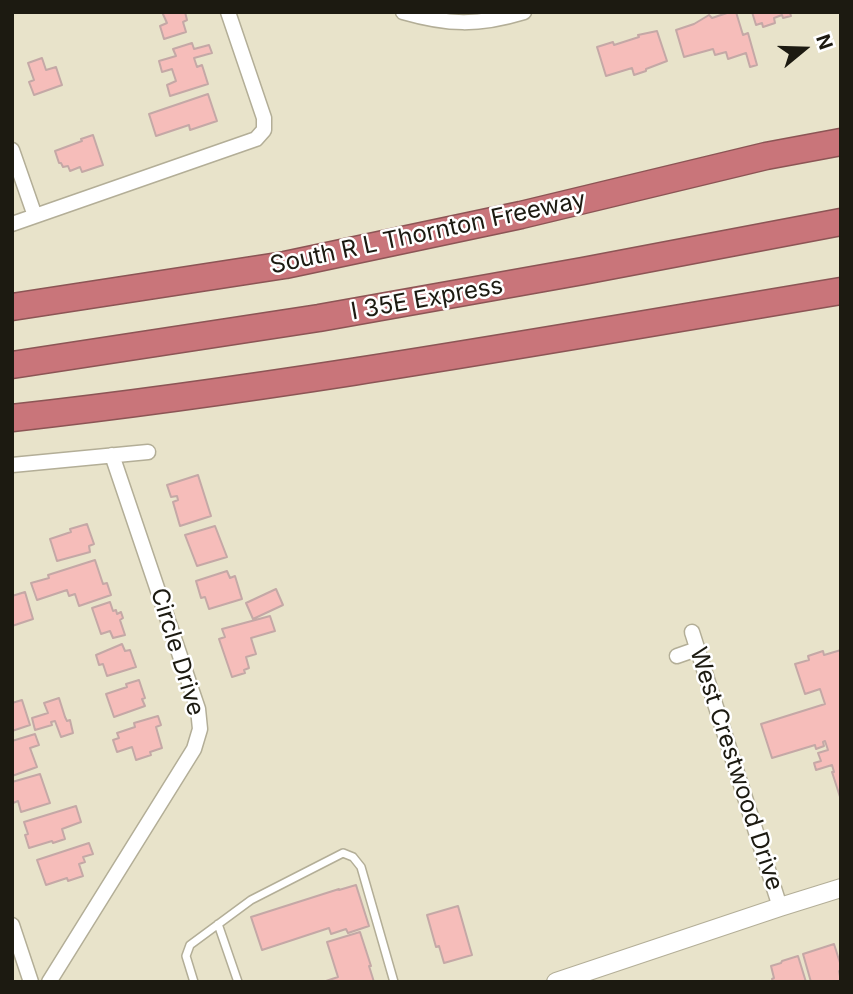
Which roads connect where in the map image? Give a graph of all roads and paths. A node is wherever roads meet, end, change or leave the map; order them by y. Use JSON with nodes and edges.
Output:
{"nodes":[{"id":1,"x":228,"y":12,"type":"edge"},
{"id":2,"x":402,"y":12,"type":"edge"},
{"id":3,"x":524,"y":12,"type":"edge"},
{"id":4,"x":841,"y":142,"type":"edge"},
{"id":5,"x":12,"y":150,"type":"edge"},
{"id":6,"x":35,"y":216,"type":"junction"},
{"id":7,"x":841,"y":222,"type":"edge"},
{"id":8,"x":12,"y":223,"type":"edge"},
{"id":9,"x":841,"y":291,"type":"edge"},
{"id":10,"x":12,"y":307,"type":"edge"},
{"id":11,"x":12,"y":366,"type":"edge"},
{"id":12,"x":12,"y":418,"type":"edge"},
{"id":13,"x":148,"y":452,"type":"dead end"},
{"id":14,"x":112,"y":455,"type":"junction"},
{"id":15,"x":12,"y":465,"type":"edge"},
{"id":16,"x":692,"y":632,"type":"dead end"},
{"id":17,"x":697,"y":649,"type":"junction"},
{"id":18,"x":677,"y":656,"type":"dead end"},
{"id":19,"x":840,"y":891,"type":"edge"},
{"id":20,"x":780,"y":906,"type":"junction"},
{"id":21,"x":218,"y":924,"type":"junction"},
{"id":22,"x":12,"y":925,"type":"edge"},
{"id":23,"x":31,"y":982,"type":"edge"},
{"id":24,"x":50,"y":982,"type":"edge"},
{"id":25,"x":194,"y":982,"type":"edge"},
{"id":26,"x":238,"y":982,"type":"edge"},
{"id":27,"x":394,"y":982,"type":"edge"},
{"id":28,"x":556,"y":982,"type":"edge"}],
"edges":[{"from":1,"to":6,"type":"street"},
{"from":2,"to":3,"type":"street"},
{"from":4,"to":10,"type":"highway","name":"South R L Thornton Freeway"},
{"from":5,"to":6,"type":"street"},
{"from":6,"to":8,"type":"street"},
{"from":7,"to":11,"type":"highway","name":"I 35E Express"},
{"from":9,"to":12,"type":"highway"},
{"from":13,"to":14,"type":"street"},
{"from":14,"to":15,"type":"street"},
{"from":14,"to":24,"type":"street","name":"Circle Drive"},
{"from":16,"to":17,"type":"street","name":"West Crestwood Drive"},
{"from":17,"to":18,"type":"street"},
{"from":17,"to":20,"type":"street","name":"West Crestwood Drive"},
{"from":19,"to":20,"type":"street"},
{"from":20,"to":28,"type":"street"},
{"from":21,"to":25,"type":"lane"},
{"from":21,"to":26,"type":"lane"},
{"from":21,"to":27,"type":"lane"},
{"from":22,"to":23,"type":"street"}]}
